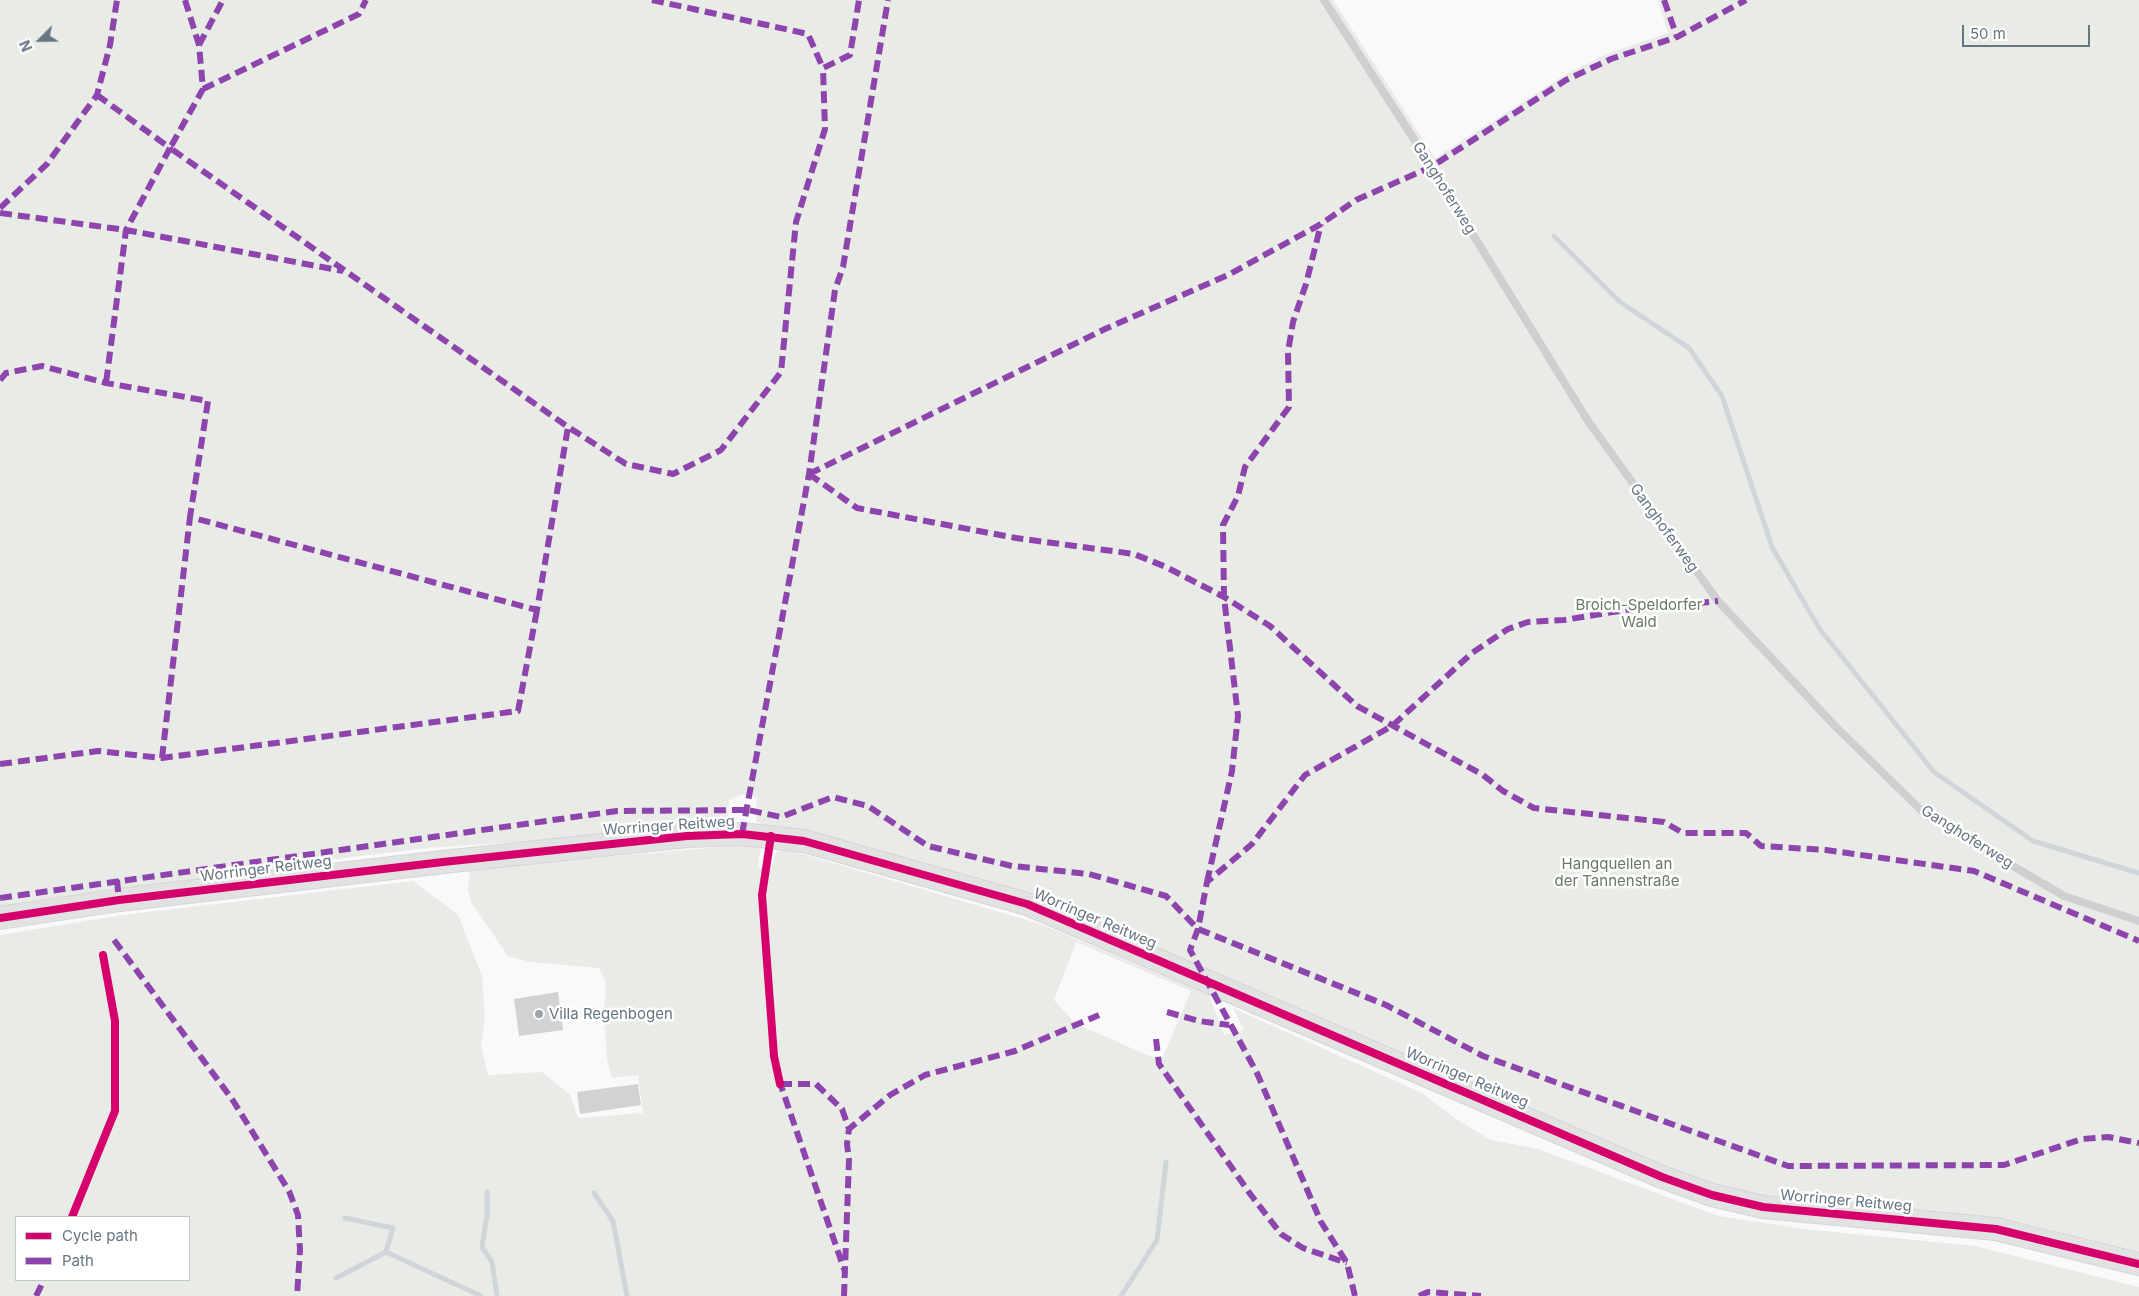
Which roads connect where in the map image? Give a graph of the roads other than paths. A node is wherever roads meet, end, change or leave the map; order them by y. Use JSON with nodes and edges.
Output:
{"nodes":[{"id":1,"x":1324,"y":0,"type":"edge"},
{"id":2,"x":0,"y":918,"type":"edge"},
{"id":3,"x":2139,"y":921,"type":"edge"},
{"id":4,"x":2139,"y":1264,"type":"edge"}],
"edges":[{"from":1,"to":3,"type":"lane","name":"Ganghoferweg"},
{"from":2,"to":4,"type":"street","name":"Worringer Reitweg"}]}
